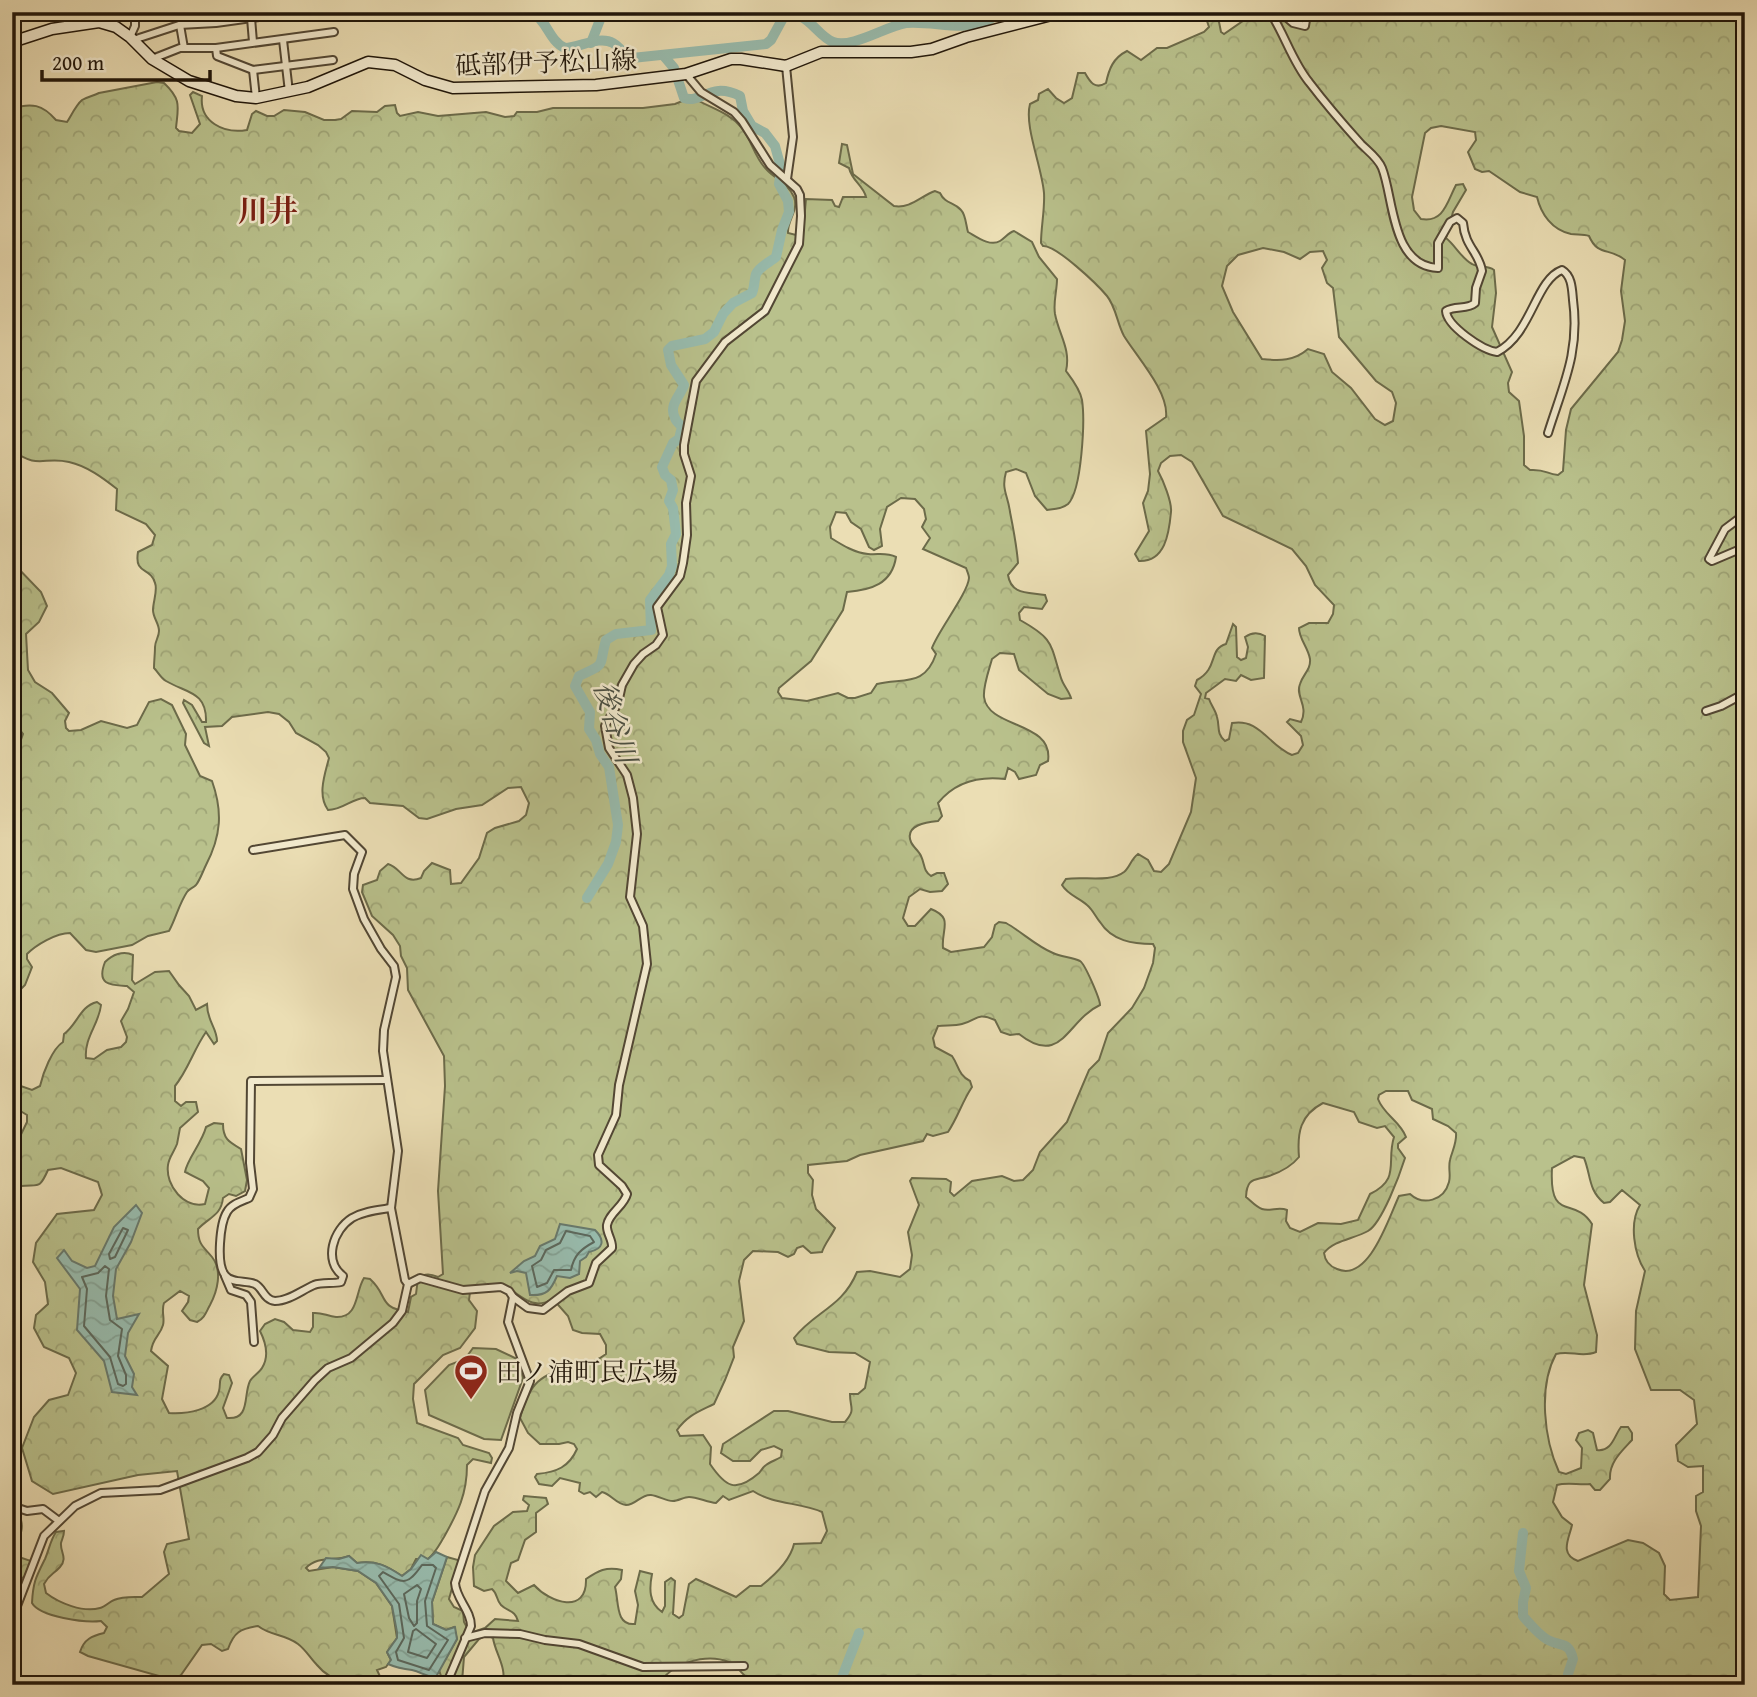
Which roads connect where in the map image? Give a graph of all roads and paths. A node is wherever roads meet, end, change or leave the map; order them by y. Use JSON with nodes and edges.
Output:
{"nodes":[{"id":1,"x":135,"y":12,"type":"edge"},
{"id":2,"x":295,"y":12,"type":"edge"},
{"id":3,"x":1063,"y":12,"type":"edge"},
{"id":4,"x":1270,"y":12,"type":"edge"},
{"id":5,"x":1280,"y":12,"type":"edge"},
{"id":6,"x":1302,"y":12,"type":"edge"},
{"id":7,"x":251,"y":18,"type":"junction"},
{"id":8,"x":180,"y":25,"type":"junction"},
{"id":9,"x":334,"y":32,"type":"dead end"},
{"id":10,"x":132,"y":39,"type":"junction"},
{"id":11,"x":283,"y":40,"type":"junction"},
{"id":12,"x":12,"y":42,"type":"edge"},
{"id":13,"x":253,"y":42,"type":"junction"},
{"id":14,"x":184,"y":48,"type":"junction"},
{"id":15,"x":216,"y":48,"type":"junction"},
{"id":16,"x":152,"y":59,"type":"junction"},
{"id":17,"x":333,"y":60,"type":"dead end"},
{"id":18,"x":286,"y":65,"type":"junction"},
{"id":19,"x":786,"y":66,"type":"junction"},
{"id":20,"x":253,"y":70,"type":"junction"},
{"id":21,"x":687,"y":74,"type":"junction"},
{"id":22,"x":289,"y":92,"type":"junction"},
{"id":23,"x":256,"y":98,"type":"junction"},
{"id":24,"x":787,"y":179,"type":"junction"},
{"id":25,"x":1548,"y":433,"type":"dead end"},
{"id":26,"x":1745,"y":514,"type":"edge"},
{"id":27,"x":1745,"y":547,"type":"edge"},
{"id":28,"x":1745,"y":693,"type":"edge"},
{"id":29,"x":1706,"y":711,"type":"dead end"},
{"id":30,"x":253,"y":850,"type":"dead end"},
{"id":31,"x":387,"y":1080,"type":"junction"},
{"id":32,"x":391,"y":1208,"type":"junction"},
{"id":33,"x":225,"y":1276,"type":"junction"},
{"id":34,"x":408,"y":1283,"type":"junction"},
{"id":35,"x":513,"y":1297,"type":"junction"},
{"id":36,"x":254,"y":1342,"type":"dead end"},
{"id":37,"x":12,"y":1506,"type":"edge"},
{"id":38,"x":59,"y":1521,"type":"junction"},
{"id":39,"x":12,"y":1619,"type":"edge"},
{"id":40,"x":466,"y":1638,"type":"junction"},
{"id":41,"x":744,"y":1666,"type":"dead end"},
{"id":42,"x":446,"y":1685,"type":"edge"}],
"edges":[{"from":1,"to":10,"type":"street"},
{"from":2,"to":7,"type":"street"},
{"from":3,"to":19,"type":"main road"},
{"from":4,"to":25,"type":"street"},
{"from":5,"to":6,"type":"street"},
{"from":7,"to":8,"type":"street"},
{"from":7,"to":13,"type":"street"},
{"from":8,"to":10,"type":"street"},
{"from":8,"to":14,"type":"street"},
{"from":9,"to":11,"type":"street"},
{"from":10,"to":12,"type":"main road","name":"砥部伊予松山線"},
{"from":10,"to":16,"type":"main road","name":"砥部伊予松山線"},
{"from":11,"to":13,"type":"street"},
{"from":11,"to":18,"type":"street"},
{"from":13,"to":15,"type":"street"},
{"from":14,"to":15,"type":"street"},
{"from":14,"to":16,"type":"street"},
{"from":15,"to":20,"type":"street"},
{"from":16,"to":23,"type":"main road","name":"砥部伊予松山線"},
{"from":17,"to":18,"type":"street"},
{"from":18,"to":20,"type":"street"},
{"from":18,"to":22,"type":"street"},
{"from":19,"to":21,"type":"main road","name":"砥部伊予松山線"},
{"from":19,"to":24,"type":"street"},
{"from":20,"to":23,"type":"street"},
{"from":21,"to":22,"type":"main road","name":"砥部伊予松山線"},
{"from":21,"to":24,"type":"street"},
{"from":22,"to":23,"type":"main road","name":"砥部伊予松山線"},
{"from":24,"to":35,"type":"street"},
{"from":26,"to":27,"type":"street"},
{"from":28,"to":29,"type":"street"},
{"from":30,"to":31,"type":"street"},
{"from":31,"to":32,"type":"street"},
{"from":31,"to":33,"type":"street"},
{"from":32,"to":33,"type":"street"},
{"from":32,"to":34,"type":"street"},
{"from":33,"to":36,"type":"street"},
{"from":34,"to":35,"type":"street"},
{"from":34,"to":38,"type":"street"},
{"from":35,"to":40,"type":"street"},
{"from":37,"to":38,"type":"street"},
{"from":38,"to":39,"type":"street"},
{"from":40,"to":41,"type":"street"},
{"from":40,"to":42,"type":"street"}]}
